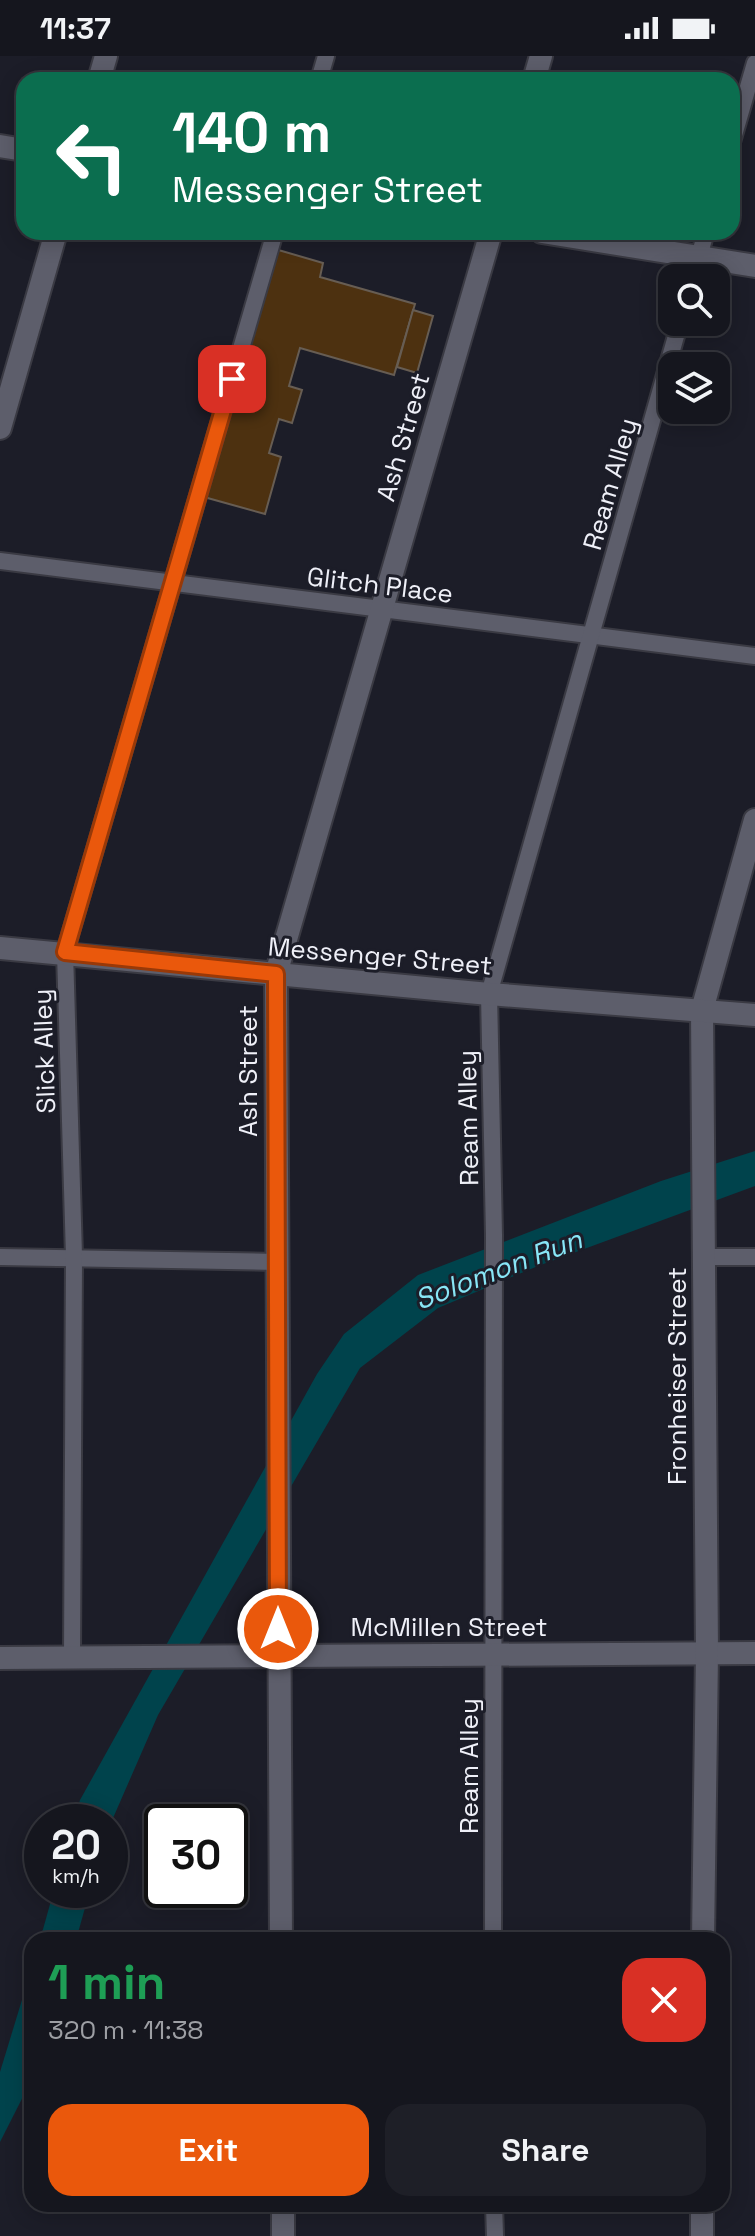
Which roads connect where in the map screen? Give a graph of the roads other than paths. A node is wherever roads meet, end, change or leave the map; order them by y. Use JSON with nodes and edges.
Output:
{"nodes":[{"id":1,"x":755,"y":63,"type":"edge"},
{"id":2,"x":740,"y":115,"type":"edge"},
{"id":3,"x":54,"y":240,"type":"edge"},
{"id":4,"x":273,"y":240,"type":"edge"},
{"id":5,"x":489,"y":240,"type":"edge"},
{"id":6,"x":577,"y":240,"type":"edge"},
{"id":7,"x":704,"y":240,"type":"edge"},
{"id":8,"x":683,"y":264,"type":"edge"},
{"id":9,"x":697,"y":264,"type":"edge"},
{"id":10,"x":730,"y":266,"type":"edge"},
{"id":11,"x":755,"y":266,"type":"edge"},
{"id":12,"x":676,"y":336,"type":"edge"},
{"id":13,"x":0,"y":428,"type":"edge"},
{"id":14,"x":0,"y":561,"type":"edge"},
{"id":15,"x":173,"y":585,"type":"junction"},
{"id":16,"x":383,"y":609,"type":"junction"},
{"id":17,"x":593,"y":635,"type":"junction"},
{"id":18,"x":755,"y":656,"type":"edge"},
{"id":19,"x":755,"y":820,"type":"edge"},
{"id":20,"x":0,"y":948,"type":"edge"},
{"id":21,"x":65,"y":952,"type":"junction"},
{"id":22,"x":276,"y":974,"type":"junction"},
{"id":23,"x":489,"y":994,"type":"junction"},
{"id":24,"x":702,"y":1010,"type":"junction"},
{"id":25,"x":755,"y":1015,"type":"edge"},
{"id":26,"x":74,"y":1256,"type":"junction"},
{"id":27,"x":0,"y":1257,"type":"edge"},
{"id":28,"x":704,"y":1257,"type":"junction"},
{"id":29,"x":755,"y":1257,"type":"edge"},
{"id":30,"x":277,"y":1262,"type":"junction"},
{"id":31,"x":707,"y":1653,"type":"junction"},
{"id":32,"x":755,"y":1653,"type":"edge"},
{"id":33,"x":493,"y":1654,"type":"junction"},
{"id":34,"x":278,"y":1656,"type":"junction"},
{"id":35,"x":0,"y":1658,"type":"edge"},
{"id":36,"x":72,"y":1658,"type":"junction"},
{"id":37,"x":281,"y":1932,"type":"edge"},
{"id":38,"x":493,"y":1932,"type":"edge"},
{"id":39,"x":703,"y":1932,"type":"edge"},
{"id":40,"x":283,"y":2212,"type":"edge"},
{"id":41,"x":494,"y":2212,"type":"edge"},
{"id":42,"x":702,"y":2212,"type":"edge"},
{"id":43,"x":283,"y":2236,"type":"edge"},
{"id":44,"x":495,"y":2236,"type":"edge"},
{"id":45,"x":702,"y":2236,"type":"edge"}],
"edges":[{"from":1,"to":2,"type":"lane"},
{"from":3,"to":13,"type":"street"},
{"from":4,"to":15,"type":"lane","name":"Slick Alley"},
{"from":5,"to":16,"type":"street","name":"Ash Street"},
{"from":6,"to":8,"type":"street"},
{"from":7,"to":9,"type":"lane"},
{"from":10,"to":11,"type":"street"},
{"from":12,"to":17,"type":"lane","name":"Ream Alley"},
{"from":14,"to":15,"type":"lane","name":"Glitch Place"},
{"from":15,"to":16,"type":"lane","name":"Glitch Place"},
{"from":15,"to":21,"type":"lane","name":"Slick Alley"},
{"from":16,"to":17,"type":"lane","name":"Glitch Place"},
{"from":16,"to":22,"type":"street","name":"Ash Street"},
{"from":17,"to":18,"type":"lane","name":"Glitch Place"},
{"from":17,"to":23,"type":"lane","name":"Ream Alley"},
{"from":19,"to":24,"type":"street","name":"Fronheiser Street"},
{"from":20,"to":21,"type":"street","name":"Messenger Street"},
{"from":21,"to":22,"type":"street","name":"Messenger Street"},
{"from":21,"to":26,"type":"lane","name":"Slick Alley"},
{"from":22,"to":23,"type":"street","name":"Messenger Street"},
{"from":22,"to":30,"type":"street","name":"Ash Street"},
{"from":23,"to":24,"type":"street","name":"Messenger Street"},
{"from":23,"to":33,"type":"lane","name":"Ream Alley"},
{"from":24,"to":25,"type":"street","name":"Messenger Street"},
{"from":24,"to":28,"type":"street","name":"Fronheiser Street"},
{"from":26,"to":27,"type":"lane"},
{"from":26,"to":30,"type":"lane"},
{"from":26,"to":36,"type":"lane","name":"Slick Alley"},
{"from":28,"to":29,"type":"lane"},
{"from":28,"to":31,"type":"street","name":"Fronheiser Street"},
{"from":30,"to":34,"type":"street","name":"Ash Street"},
{"from":31,"to":32,"type":"street","name":"McMillen Street"},
{"from":31,"to":33,"type":"street","name":"McMillen Street"},
{"from":31,"to":39,"type":"street","name":"Fronheiser Street"},
{"from":33,"to":34,"type":"street","name":"McMillen Street"},
{"from":33,"to":38,"type":"lane","name":"Ream Alley"},
{"from":34,"to":36,"type":"street","name":"McMillen Street"},
{"from":34,"to":37,"type":"street","name":"Ash Street"},
{"from":35,"to":36,"type":"street","name":"McMillen Street"},
{"from":40,"to":43,"type":"street"},
{"from":41,"to":44,"type":"lane"},
{"from":42,"to":45,"type":"street"}]}
